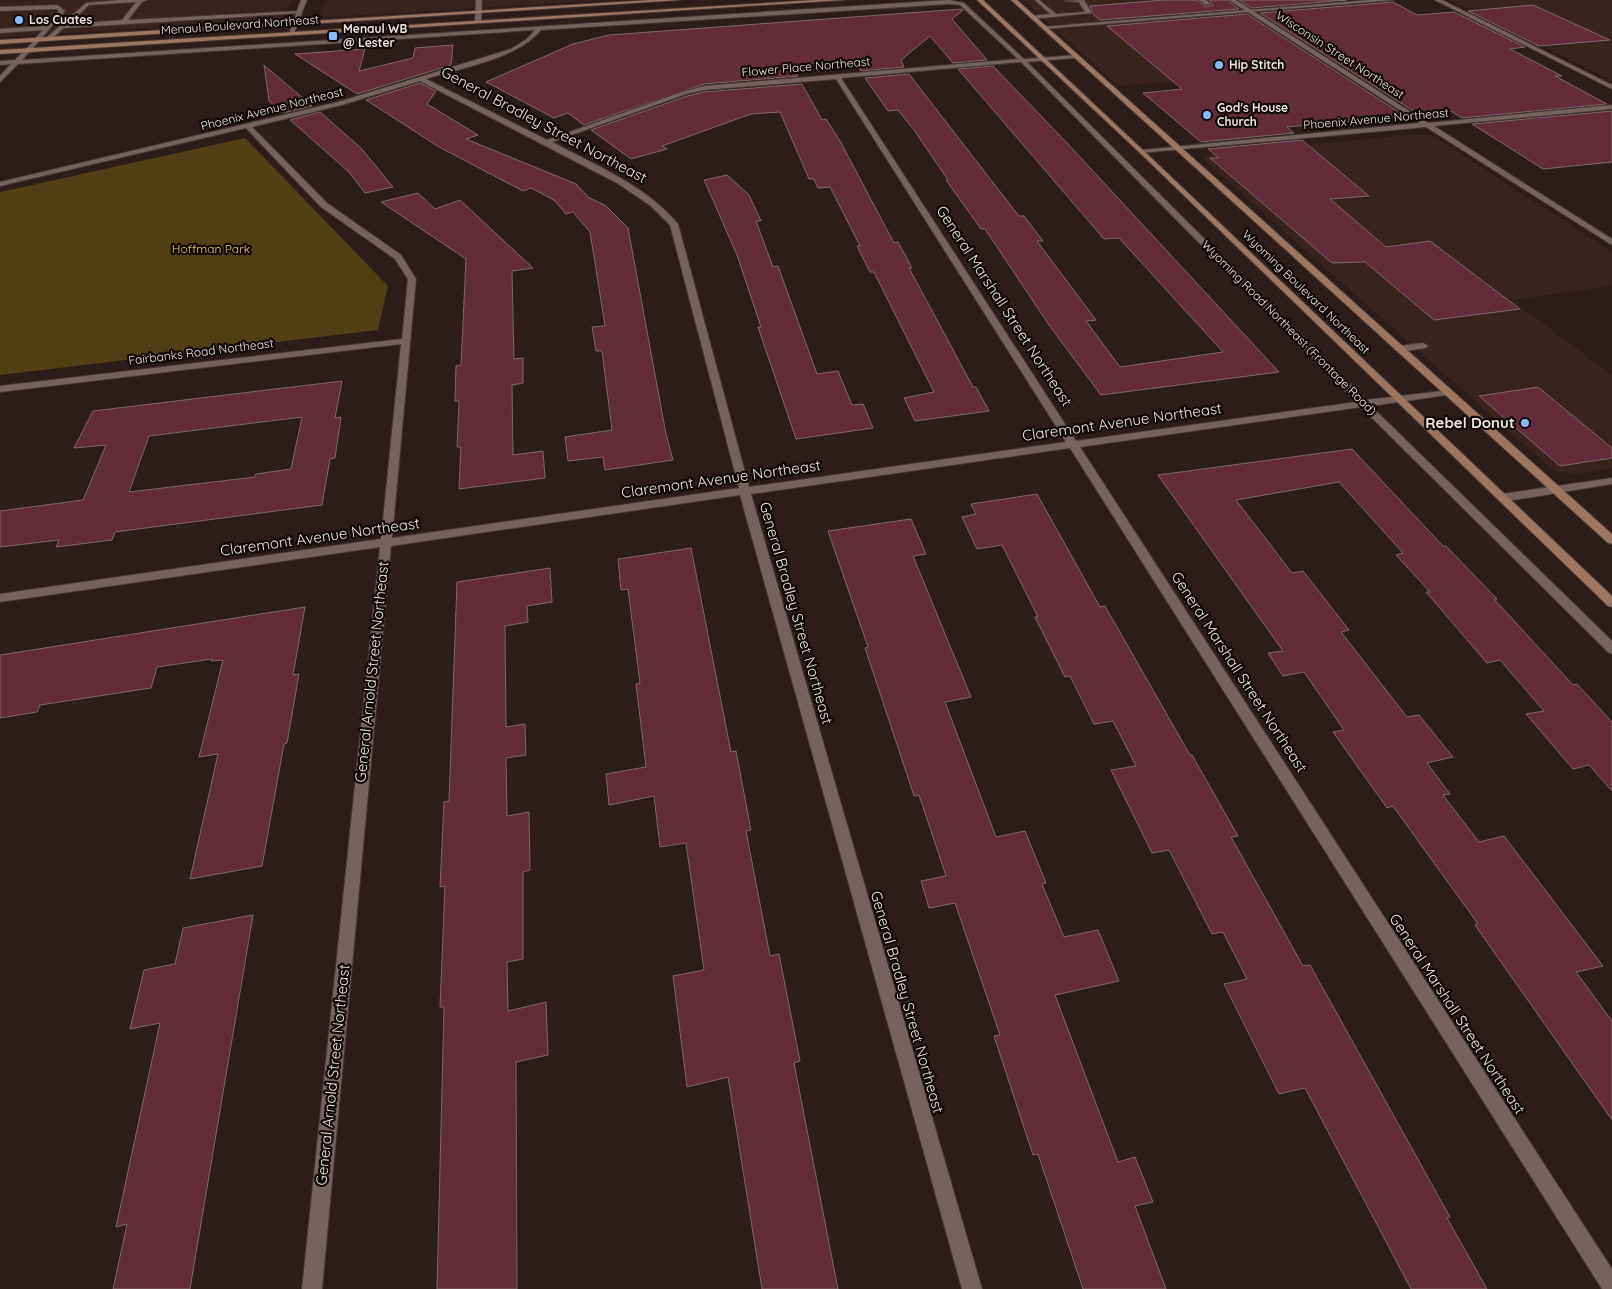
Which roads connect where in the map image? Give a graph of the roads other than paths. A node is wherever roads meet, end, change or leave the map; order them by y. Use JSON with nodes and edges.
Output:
{"nodes":[{"id":1,"x":142,"y":0,"type":"edge"},
{"id":2,"x":304,"y":0,"type":"edge"},
{"id":3,"x":479,"y":0,"type":"edge"},
{"id":4,"x":677,"y":0,"type":"edge"},
{"id":5,"x":841,"y":0,"type":"edge"},
{"id":6,"x":980,"y":0,"type":"edge"},
{"id":7,"x":1014,"y":0,"type":"edge"},
{"id":8,"x":1202,"y":0,"type":"edge"},
{"id":9,"x":1232,"y":0,"type":"edge"},
{"id":10,"x":1391,"y":0,"type":"edge"},
{"id":11,"x":1438,"y":0,"type":"edge"},
{"id":12,"x":659,"y":1,"type":"edge"},
{"id":13,"x":1082,"y":1,"type":"edge"},
{"id":14,"x":767,"y":2,"type":"edge"},
{"id":15,"x":1050,"y":3,"type":"edge"},
{"id":16,"x":1069,"y":3,"type":"dead end"},
{"id":17,"x":1208,"y":4,"type":"dead end"},
{"id":18,"x":0,"y":9,"type":"edge"},
{"id":19,"x":1249,"y":11,"type":"junction"},
{"id":20,"x":478,"y":12,"type":"junction"},
{"id":21,"x":299,"y":13,"type":"junction"},
{"id":22,"x":1054,"y":15,"type":"junction"},
{"id":23,"x":1032,"y":17,"type":"junction"},
{"id":24,"x":207,"y":18,"type":"junction"},
{"id":25,"x":175,"y":20,"type":"junction"},
{"id":26,"x":478,"y":21,"type":"junction"},
{"id":27,"x":124,"y":22,"type":"junction"},
{"id":28,"x":295,"y":24,"type":"junction"},
{"id":29,"x":63,"y":26,"type":"junction"},
{"id":30,"x":1044,"y":27,"type":"junction"},
{"id":31,"x":48,"y":28,"type":"junction"},
{"id":32,"x":539,"y":29,"type":"junction"},
{"id":33,"x":200,"y":30,"type":"junction"},
{"id":34,"x":0,"y":31,"type":"edge"},
{"id":35,"x":167,"y":32,"type":"junction"},
{"id":36,"x":291,"y":33,"type":"junction"},
{"id":37,"x":48,"y":39,"type":"junction"},
{"id":38,"x":37,"y":40,"type":"junction"},
{"id":39,"x":0,"y":42,"type":"edge"},
{"id":40,"x":28,"y":50,"type":"junction"},
{"id":41,"x":0,"y":52,"type":"edge"},
{"id":42,"x":1075,"y":56,"type":"junction"},
{"id":43,"x":1042,"y":59,"type":"junction"},
{"id":44,"x":1023,"y":60,"type":"junction"},
{"id":45,"x":19,"y":62,"type":"junction"},
{"id":46,"x":0,"y":63,"type":"edge"},
{"id":47,"x":837,"y":76,"type":"junction"},
{"id":48,"x":0,"y":80,"type":"edge"},
{"id":49,"x":423,"y":80,"type":"junction"},
{"id":50,"x":1612,"y":87,"type":"edge"},
{"id":51,"x":1612,"y":107,"type":"edge"},
{"id":52,"x":1429,"y":126,"type":"junction"},
{"id":53,"x":249,"y":127,"type":"junction"},
{"id":54,"x":547,"y":142,"type":"junction"},
{"id":55,"x":1180,"y":148,"type":"junction"},
{"id":56,"x":1142,"y":152,"type":"junction"},
{"id":57,"x":0,"y":184,"type":"edge"},
{"id":58,"x":1612,"y":243,"type":"edge"},
{"id":59,"x":406,"y":341,"type":"junction"},
{"id":60,"x":1423,"y":346,"type":"dead end"},
{"id":61,"x":1399,"y":349,"type":"junction"},
{"id":62,"x":0,"y":388,"type":"edge"},
{"id":63,"x":1447,"y":392,"type":"junction"},
{"id":64,"x":1399,"y":398,"type":"junction"},
{"id":65,"x":1363,"y":404,"type":"junction"},
{"id":66,"x":1074,"y":444,"type":"junction"},
{"id":67,"x":1612,"y":481,"type":"edge"},
{"id":68,"x":1556,"y":489,"type":"junction"},
{"id":69,"x":744,"y":490,"type":"junction"},
{"id":70,"x":1502,"y":498,"type":"junction"},
{"id":71,"x":1612,"y":540,"type":"edge"},
{"id":72,"x":384,"y":543,"type":"junction"},
{"id":73,"x":0,"y":598,"type":"edge"},
{"id":74,"x":1612,"y":603,"type":"edge"},
{"id":75,"x":1612,"y":649,"type":"edge"},
{"id":76,"x":1612,"y":1287,"type":"edge"},
{"id":77,"x":312,"y":1289,"type":"edge"},
{"id":78,"x":972,"y":1289,"type":"edge"}],
"edges":[{"from":1,"to":27,"type":"street"},
{"from":1,"to":29,"type":"street"},
{"from":2,"to":21,"type":"street"},
{"from":3,"to":20,"type":"street"},
{"from":4,"to":12,"type":"main road","name":"Menaul Boulevard Northeast"},
{"from":5,"to":14,"type":"main road","name":"Menaul Boulevard Northeast"},
{"from":6,"to":43,"type":"main road","name":"Wyoming Boulevard Northeast"},
{"from":7,"to":23,"type":"main road","name":"Wyoming Boulevard Northeast"},
{"from":8,"to":17,"type":"street"},
{"from":9,"to":19,"type":"street","name":"Wisconsin Street Northeast"},
{"from":10,"to":19,"type":"street"},
{"from":11,"to":50,"type":"street"},
{"from":12,"to":20,"type":"main road","name":"Menaul Boulevard Northeast"},
{"from":13,"to":16,"type":"street"},
{"from":13,"to":22,"type":"street"},
{"from":14,"to":26,"type":"main road","name":"Menaul Boulevard Northeast"},
{"from":15,"to":22,"type":"street"},
{"from":18,"to":31,"type":"street"},
{"from":19,"to":30,"type":"street"},
{"from":19,"to":52,"type":"street","name":"Wisconsin Street Northeast"},
{"from":20,"to":26,"type":"street"},
{"from":20,"to":28,"type":"main road","name":"Menaul Boulevard Northeast"},
{"from":21,"to":24,"type":"street"},
{"from":21,"to":28,"type":"street"},
{"from":22,"to":23,"type":"street"},
{"from":23,"to":30,"type":"main road","name":"Wyoming Boulevard Northeast"},
{"from":24,"to":25,"type":"street"},
{"from":24,"to":33,"type":"street"},
{"from":25,"to":27,"type":"street"},
{"from":25,"to":35,"type":"street"},
{"from":26,"to":36,"type":"main road","name":"Menaul Boulevard Northeast"},
{"from":27,"to":29,"type":"street"},
{"from":28,"to":33,"type":"main road","name":"Menaul Boulevard Northeast"},
{"from":28,"to":36,"type":"street"},
{"from":29,"to":37,"type":"street"},
{"from":30,"to":42,"type":"main road","name":"Wyoming Boulevard Northeast"},
{"from":31,"to":34,"type":"street"},
{"from":31,"to":38,"type":"street"},
{"from":32,"to":44,"type":"street","name":"Wyoming Road Northeast (Frontage Road)"},
{"from":32,"to":45,"type":"street"},
{"from":32,"to":49,"type":"street","name":"Phoenix Avenue Northeast"},
{"from":33,"to":35,"type":"main road","name":"Menaul Boulevard Northeast"},
{"from":35,"to":37,"type":"main road","name":"Menaul Boulevard Northeast"},
{"from":36,"to":40,"type":"main road","name":"Menaul Boulevard Northeast"},
{"from":37,"to":38,"type":"main road","name":"Menaul Boulevard Northeast"},
{"from":38,"to":39,"type":"main road","name":"Menaul Boulevard Northeast"},
{"from":38,"to":40,"type":"street"},
{"from":40,"to":41,"type":"main road","name":"Menaul Boulevard Northeast"},
{"from":40,"to":45,"type":"street"},
{"from":42,"to":43,"type":"street","name":"Flower Place Northeast"},
{"from":42,"to":55,"type":"main road","name":"Wyoming Boulevard Northeast"},
{"from":43,"to":44,"type":"street","name":"Flower Place Northeast"},
{"from":43,"to":56,"type":"main road","name":"Wyoming Boulevard Northeast"},
{"from":44,"to":47,"type":"street","name":"Flower Place Northeast"},
{"from":44,"to":65,"type":"street","name":"Wyoming Road Northeast (Frontage Road)"},
{"from":45,"to":46,"type":"street"},
{"from":45,"to":48,"type":"street"},
{"from":47,"to":54,"type":"street","name":"Flower Place Northeast"},
{"from":47,"to":66,"type":"street","name":"General Marshall Street Northeast"},
{"from":49,"to":53,"type":"street","name":"Phoenix Avenue Northeast"},
{"from":49,"to":54,"type":"street","name":"General Bradley Street Northeast"},
{"from":51,"to":52,"type":"street","name":"Phoenix Avenue Northeast"},
{"from":52,"to":55,"type":"street","name":"Phoenix Avenue Northeast"},
{"from":52,"to":58,"type":"street","name":"Wisconsin Street Northeast"},
{"from":53,"to":57,"type":"street","name":"Phoenix Avenue Northeast"},
{"from":53,"to":59,"type":"street","name":"General Arnold Street Northeast"},
{"from":54,"to":69,"type":"street","name":"General Bradley Street Northeast"},
{"from":55,"to":56,"type":"street","name":"Phoenix Avenue Northeast"},
{"from":55,"to":61,"type":"main road","name":"Wyoming Boulevard Northeast"},
{"from":56,"to":64,"type":"main road","name":"Wyoming Boulevard Northeast"},
{"from":59,"to":62,"type":"street","name":"Fairbanks Road Northeast"},
{"from":59,"to":72,"type":"street","name":"General Arnold Street Northeast"},
{"from":60,"to":61,"type":"street"},
{"from":61,"to":63,"type":"main road","name":"Wyoming Boulevard Northeast"},
{"from":63,"to":64,"type":"street","name":"Claremont Avenue Northeast"},
{"from":63,"to":68,"type":"main road","name":"Wyoming Boulevard Northeast"},
{"from":64,"to":65,"type":"street","name":"Claremont Avenue Northeast"},
{"from":64,"to":70,"type":"main road","name":"Wyoming Boulevard Northeast"},
{"from":65,"to":66,"type":"street","name":"Claremont Avenue Northeast"},
{"from":65,"to":75,"type":"street","name":"Wyoming Road Northeast (Frontage Road)"},
{"from":66,"to":69,"type":"street","name":"Claremont Avenue Northeast"},
{"from":66,"to":76,"type":"street","name":"General Marshall Street Northeast"},
{"from":67,"to":68,"type":"street"},
{"from":68,"to":70,"type":"street"},
{"from":68,"to":71,"type":"main road","name":"Wyoming Boulevard Northeast"},
{"from":69,"to":72,"type":"street","name":"Claremont Avenue Northeast"},
{"from":69,"to":78,"type":"street","name":"General Bradley Street Northeast"},
{"from":70,"to":74,"type":"main road","name":"Wyoming Boulevard Northeast"},
{"from":72,"to":73,"type":"street","name":"Claremont Avenue Northeast"},
{"from":72,"to":77,"type":"street","name":"General Arnold Street Northeast"}]}
